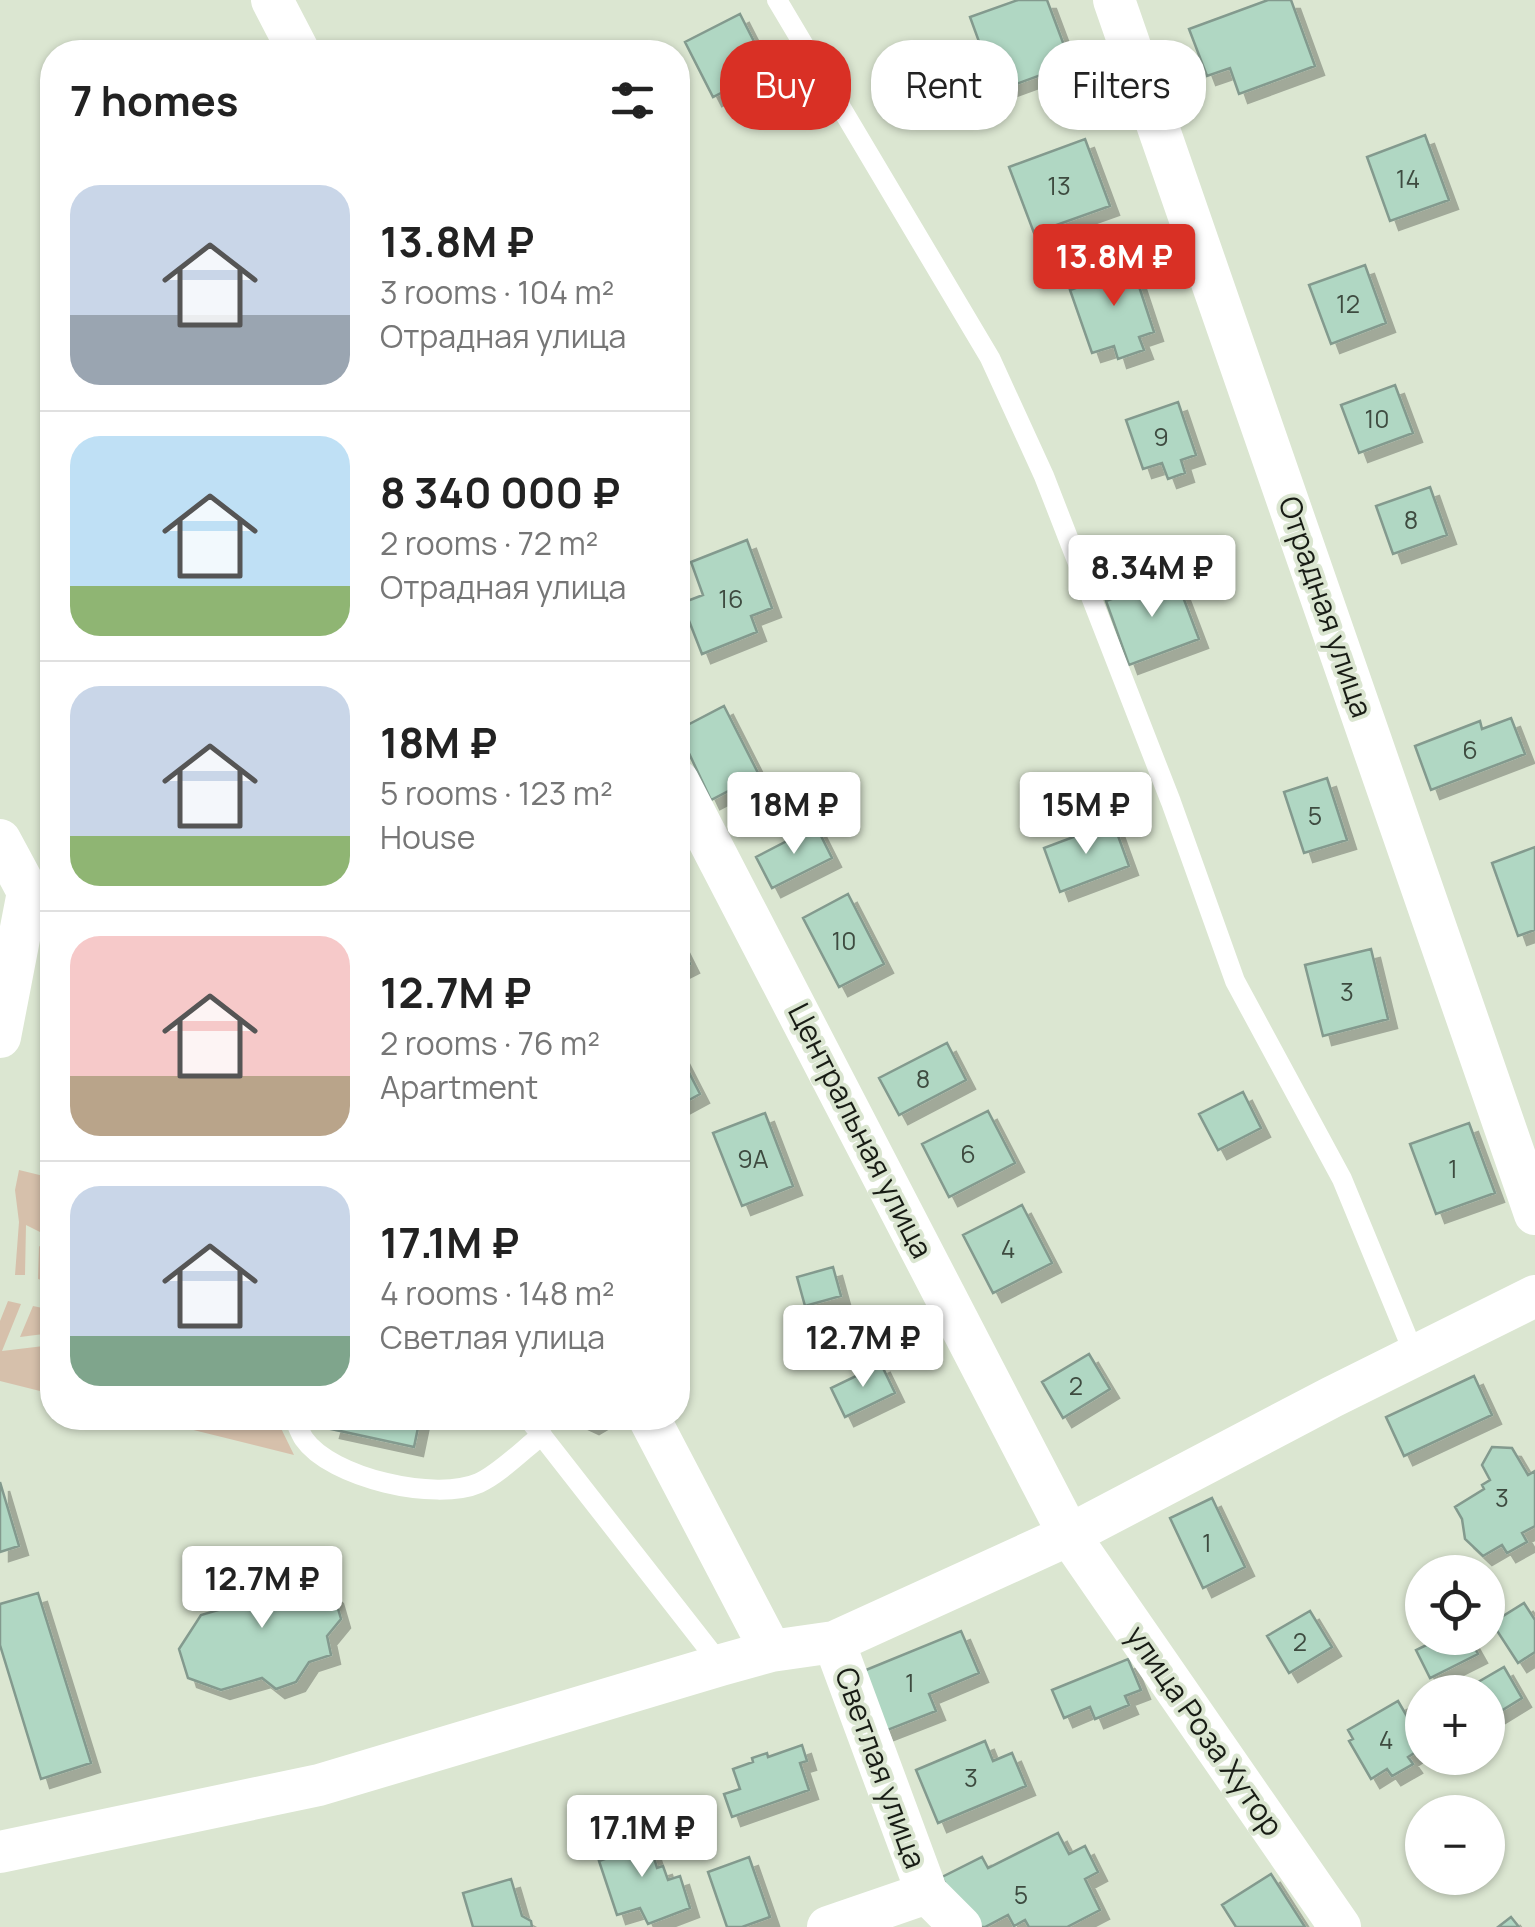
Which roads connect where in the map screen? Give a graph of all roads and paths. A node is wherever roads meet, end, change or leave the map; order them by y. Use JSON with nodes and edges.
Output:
{"nodes":[{"id":1,"x":272,"y":0,"type":"edge"},
{"id":2,"x":777,"y":0,"type":"edge"},
{"id":3,"x":1114,"y":0,"type":"edge"},
{"id":4,"x":293,"y":40,"type":"edge"},
{"id":5,"x":690,"y":804,"type":"edge"},
{"id":6,"x":0,"y":840,"type":"edge"},
{"id":7,"x":0,"y":1036,"type":"edge"},
{"id":8,"x":1535,"y":1214,"type":"edge"},
{"id":9,"x":1535,"y":1296,"type":"edge"},
{"id":10,"x":1415,"y":1356,"type":"junction"},
{"id":11,"x":299,"y":1430,"type":"edge"},
{"id":12,"x":538,"y":1430,"type":"edge"},
{"id":13,"x":654,"y":1430,"type":"edge"},
{"id":14,"x":542,"y":1435,"type":"junction"},
{"id":15,"x":1069,"y":1535,"type":"junction"},
{"id":16,"x":834,"y":1642,"type":"junction"},
{"id":17,"x":770,"y":1651,"type":"junction"},
{"id":18,"x":721,"y":1664,"type":"junction"},
{"id":19,"x":0,"y":1852,"type":"edge"},
{"id":20,"x":927,"y":1893,"type":"junction"},
{"id":21,"x":828,"y":1927,"type":"edge"},
{"id":22,"x":961,"y":1927,"type":"edge"},
{"id":23,"x":1340,"y":1927,"type":"edge"}],
"edges":[{"from":1,"to":4,"type":"street"},
{"from":2,"to":10,"type":"lane"},
{"from":3,"to":8,"type":"street","name":"Отрадная улица"},
{"from":5,"to":15,"type":"street","name":"Центральная улица"},
{"from":6,"to":7,"type":"street"},
{"from":9,"to":10,"type":"street"},
{"from":10,"to":15,"type":"street"},
{"from":11,"to":14,"type":"lane"},
{"from":12,"to":14,"type":"lane"},
{"from":13,"to":17,"type":"street"},
{"from":14,"to":18,"type":"lane"},
{"from":15,"to":16,"type":"street"},
{"from":15,"to":23,"type":"street","name":"улица Роза Хутор"},
{"from":16,"to":17,"type":"street"},
{"from":16,"to":20,"type":"street","name":"Светлая улица"},
{"from":17,"to":18,"type":"street"},
{"from":18,"to":19,"type":"street"},
{"from":20,"to":21,"type":"street","name":"Светлая улица"},
{"from":20,"to":22,"type":"street","name":"Светлая улица"}]}
